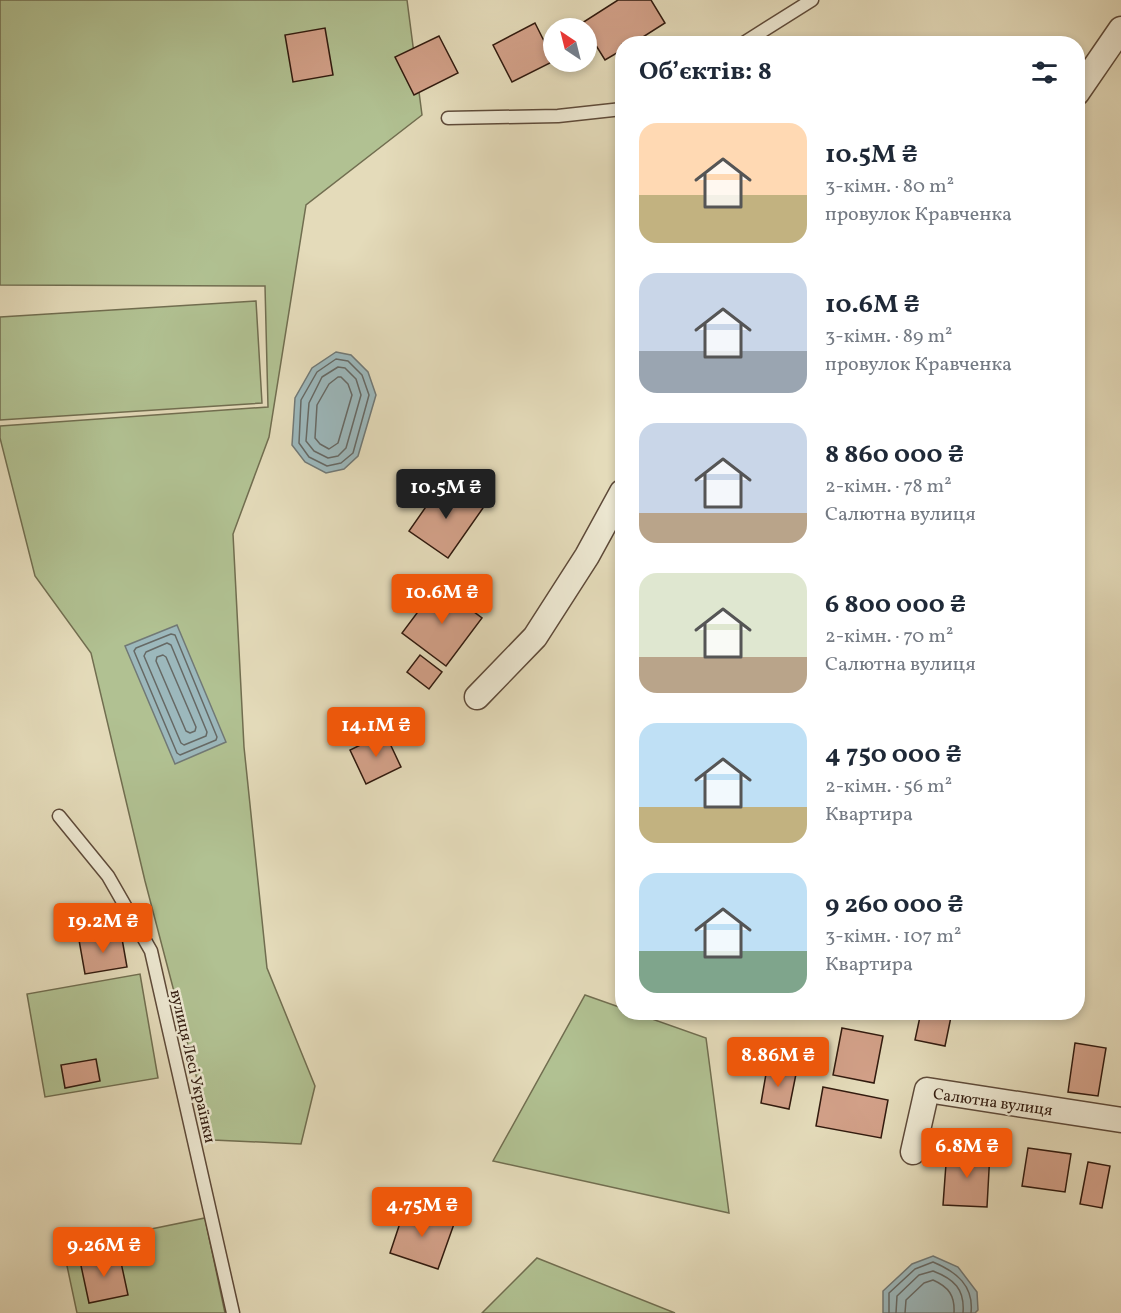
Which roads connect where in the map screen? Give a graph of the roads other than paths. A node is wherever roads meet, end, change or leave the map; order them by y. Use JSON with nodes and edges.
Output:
{"nodes":[{"id":1,"x":812,"y":0,"type":"edge"},
{"id":2,"x":1121,"y":29,"type":"edge"},
{"id":3,"x":755,"y":36,"type":"edge"},
{"id":4,"x":1085,"y":81,"type":"edge"},
{"id":5,"x":615,"y":110,"type":"edge"},
{"id":6,"x":448,"y":118,"type":"dead end"},
{"id":7,"x":615,"y":505,"type":"edge"},
{"id":8,"x":477,"y":697,"type":"dead end"},
{"id":9,"x":59,"y":816,"type":"dead end"},
{"id":10,"x":1121,"y":1120,"type":"edge"},
{"id":11,"x":913,"y":1152,"type":"dead end"},
{"id":12,"x":233,"y":1313,"type":"edge"}],
"edges":[{"from":1,"to":3,"type":"lane"},
{"from":2,"to":4,"type":"street"},
{"from":5,"to":6,"type":"lane"},
{"from":7,"to":8,"type":"street"},
{"from":9,"to":12,"type":"lane","name":"вулиця Лесі Українки"},
{"from":10,"to":11,"type":"street","name":"Салютна вулиця"}]}
